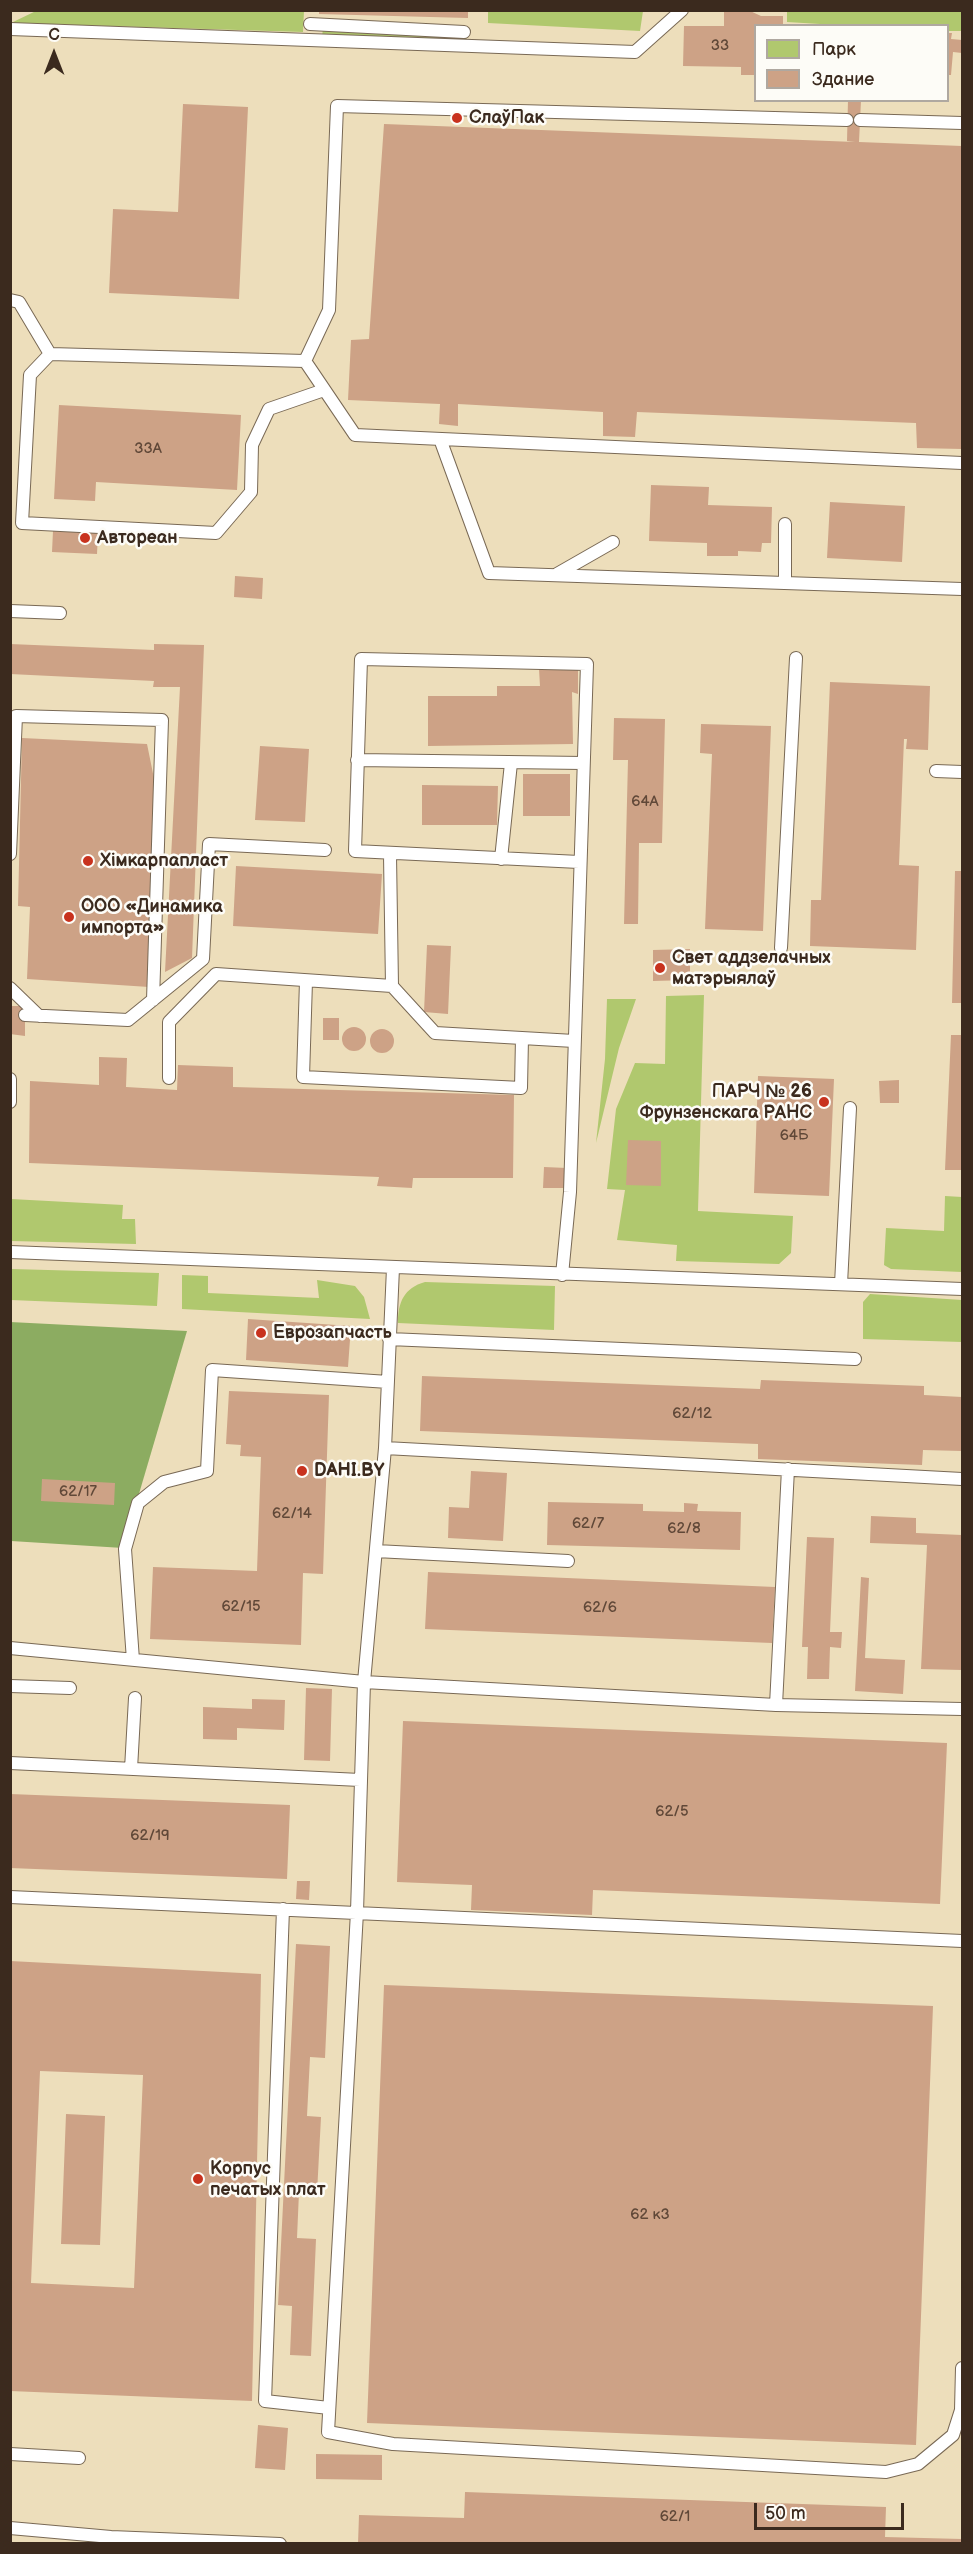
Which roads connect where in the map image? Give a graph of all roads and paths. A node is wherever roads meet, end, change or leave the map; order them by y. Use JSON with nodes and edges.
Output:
{"nodes":[{"id":1,"x":311,"y":10,"type":"edge"},
{"id":2,"x":682,"y":10,"type":"edge"},
{"id":3,"x":310,"y":24,"type":"junction"},
{"id":4,"x":10,"y":29,"type":"edge"},
{"id":5,"x":464,"y":32,"type":"dead end"},
{"id":6,"x":310,"y":40,"type":"junction"},
{"id":7,"x":847,"y":120,"type":"dead end"},
{"id":8,"x":860,"y":120,"type":"dead end"},
{"id":9,"x":963,"y":123,"type":"edge"},
{"id":10,"x":10,"y":300,"type":"edge"},
{"id":11,"x":50,"y":354,"type":"junction"},
{"id":12,"x":305,"y":362,"type":"junction"},
{"id":13,"x":324,"y":390,"type":"junction"},
{"id":14,"x":440,"y":439,"type":"junction"},
{"id":15,"x":963,"y":463,"type":"edge"},
{"id":16,"x":785,"y":524,"type":"dead end"},
{"id":17,"x":613,"y":542,"type":"dead end"},
{"id":18,"x":556,"y":575,"type":"junction"},
{"id":19,"x":784,"y":583,"type":"junction"},
{"id":20,"x":963,"y":588,"type":"edge"},
{"id":21,"x":10,"y":611,"type":"edge"},
{"id":22,"x":60,"y":613,"type":"dead end"},
{"id":23,"x":796,"y":658,"type":"dead end"},
{"id":24,"x":357,"y":760,"type":"junction"},
{"id":25,"x":511,"y":763,"type":"junction"},
{"id":26,"x":583,"y":763,"type":"junction"},
{"id":27,"x":936,"y":771,"type":"dead end"},
{"id":28,"x":963,"y":772,"type":"edge"},
{"id":29,"x":325,"y":850,"type":"dead end"},
{"id":30,"x":10,"y":854,"type":"edge"},
{"id":31,"x":390,"y":855,"type":"junction"},
{"id":32,"x":501,"y":859,"type":"junction"},
{"id":33,"x":579,"y":862,"type":"junction"},
{"id":34,"x":781,"y":948,"type":"dead end"},
{"id":35,"x":306,"y":981,"type":"junction"},
{"id":36,"x":392,"y":986,"type":"junction"},
{"id":37,"x":10,"y":988,"type":"edge"},
{"id":38,"x":153,"y":1000,"type":"junction"},
{"id":39,"x":25,"y":1015,"type":"dead end"},
{"id":40,"x":39,"y":1016,"type":"junction"},
{"id":41,"x":522,"y":1038,"type":"junction"},
{"id":42,"x":574,"y":1041,"type":"junction"},
{"id":43,"x":169,"y":1078,"type":"dead end"},
{"id":44,"x":10,"y":1079,"type":"edge"},
{"id":45,"x":10,"y":1102,"type":"edge"},
{"id":46,"x":850,"y":1108,"type":"dead end"},
{"id":47,"x":10,"y":1252,"type":"edge"},
{"id":48,"x":393,"y":1268,"type":"junction"},
{"id":49,"x":562,"y":1275,"type":"junction"},
{"id":50,"x":841,"y":1284,"type":"junction"},
{"id":51,"x":963,"y":1289,"type":"edge"},
{"id":52,"x":389,"y":1340,"type":"junction"},
{"id":53,"x":855,"y":1359,"type":"dead end"},
{"id":54,"x":388,"y":1382,"type":"junction"},
{"id":55,"x":386,"y":1448,"type":"junction"},
{"id":56,"x":788,"y":1469,"type":"junction"},
{"id":57,"x":963,"y":1479,"type":"edge"},
{"id":58,"x":376,"y":1551,"type":"junction"},
{"id":59,"x":568,"y":1561,"type":"dead end"},
{"id":60,"x":10,"y":1648,"type":"edge"},
{"id":61,"x":132,"y":1660,"type":"junction"},
{"id":62,"x":364,"y":1682,"type":"junction"},
{"id":63,"x":10,"y":1686,"type":"edge"},
{"id":64,"x":70,"y":1688,"type":"dead end"},
{"id":65,"x":135,"y":1698,"type":"dead end"},
{"id":66,"x":776,"y":1705,"type":"junction"},
{"id":67,"x":963,"y":1709,"type":"edge"},
{"id":68,"x":10,"y":1763,"type":"edge"},
{"id":69,"x":130,"y":1769,"type":"junction"},
{"id":70,"x":360,"y":1780,"type":"junction"},
{"id":71,"x":10,"y":1897,"type":"edge"},
{"id":72,"x":283,"y":1909,"type":"junction"},
{"id":73,"x":357,"y":1912,"type":"junction"},
{"id":74,"x":963,"y":1941,"type":"edge"},
{"id":75,"x":963,"y":2368,"type":"edge"},
{"id":76,"x":329,"y":2408,"type":"junction"},
{"id":77,"x":10,"y":2454,"type":"edge"},
{"id":78,"x":79,"y":2458,"type":"dead end"},
{"id":79,"x":10,"y":2528,"type":"edge"},
{"id":80,"x":280,"y":2544,"type":"edge"}],
"edges":[{"from":1,"to":3,"type":"lane"},
{"from":2,"to":6,"type":"lane"},
{"from":3,"to":5,"type":"lane"},
{"from":3,"to":6,"type":"lane"},
{"from":4,"to":6,"type":"lane"},
{"from":7,"to":12,"type":"lane"},
{"from":8,"to":9,"type":"lane"},
{"from":10,"to":11,"type":"lane"},
{"from":11,"to":12,"type":"lane"},
{"from":11,"to":13,"type":"lane"},
{"from":12,"to":13,"type":"lane"},
{"from":13,"to":14,"type":"lane"},
{"from":14,"to":15,"type":"lane"},
{"from":14,"to":18,"type":"lane"},
{"from":16,"to":19,"type":"lane"},
{"from":17,"to":18,"type":"lane"},
{"from":18,"to":19,"type":"lane"},
{"from":19,"to":20,"type":"lane"},
{"from":21,"to":22,"type":"lane"},
{"from":23,"to":34,"type":"lane"},
{"from":24,"to":25,"type":"lane"},
{"from":24,"to":26,"type":"lane"},
{"from":24,"to":31,"type":"lane"},
{"from":25,"to":26,"type":"lane"},
{"from":25,"to":32,"type":"lane"},
{"from":26,"to":33,"type":"lane"},
{"from":27,"to":28,"type":"lane"},
{"from":29,"to":38,"type":"lane"},
{"from":30,"to":38,"type":"lane"},
{"from":31,"to":32,"type":"lane"},
{"from":31,"to":36,"type":"lane"},
{"from":32,"to":33,"type":"lane"},
{"from":33,"to":42,"type":"lane"},
{"from":35,"to":36,"type":"lane"},
{"from":35,"to":41,"type":"lane"},
{"from":35,"to":43,"type":"lane"},
{"from":36,"to":41,"type":"lane"},
{"from":37,"to":40,"type":"lane"},
{"from":38,"to":40,"type":"lane"},
{"from":39,"to":40,"type":"lane"},
{"from":41,"to":42,"type":"lane"},
{"from":42,"to":49,"type":"lane"},
{"from":44,"to":45,"type":"lane"},
{"from":46,"to":50,"type":"lane"},
{"from":47,"to":48,"type":"lane"},
{"from":48,"to":49,"type":"lane"},
{"from":48,"to":52,"type":"lane"},
{"from":49,"to":50,"type":"lane"},
{"from":50,"to":51,"type":"lane"},
{"from":52,"to":53,"type":"lane"},
{"from":52,"to":54,"type":"lane"},
{"from":54,"to":55,"type":"lane"},
{"from":54,"to":61,"type":"lane"},
{"from":55,"to":56,"type":"lane"},
{"from":55,"to":58,"type":"lane"},
{"from":56,"to":57,"type":"lane"},
{"from":56,"to":66,"type":"lane"},
{"from":58,"to":59,"type":"lane"},
{"from":58,"to":62,"type":"lane"},
{"from":60,"to":61,"type":"lane"},
{"from":61,"to":62,"type":"lane"},
{"from":62,"to":66,"type":"lane"},
{"from":62,"to":70,"type":"lane"},
{"from":63,"to":64,"type":"lane"},
{"from":65,"to":69,"type":"lane"},
{"from":66,"to":67,"type":"lane"},
{"from":68,"to":69,"type":"lane"},
{"from":69,"to":70,"type":"lane"},
{"from":70,"to":73,"type":"lane"},
{"from":71,"to":72,"type":"lane"},
{"from":72,"to":73,"type":"lane"},
{"from":72,"to":76,"type":"lane"},
{"from":73,"to":74,"type":"lane"},
{"from":73,"to":76,"type":"lane"},
{"from":75,"to":76,"type":"lane"},
{"from":77,"to":78,"type":"lane"},
{"from":79,"to":80,"type":"lane"}]}
